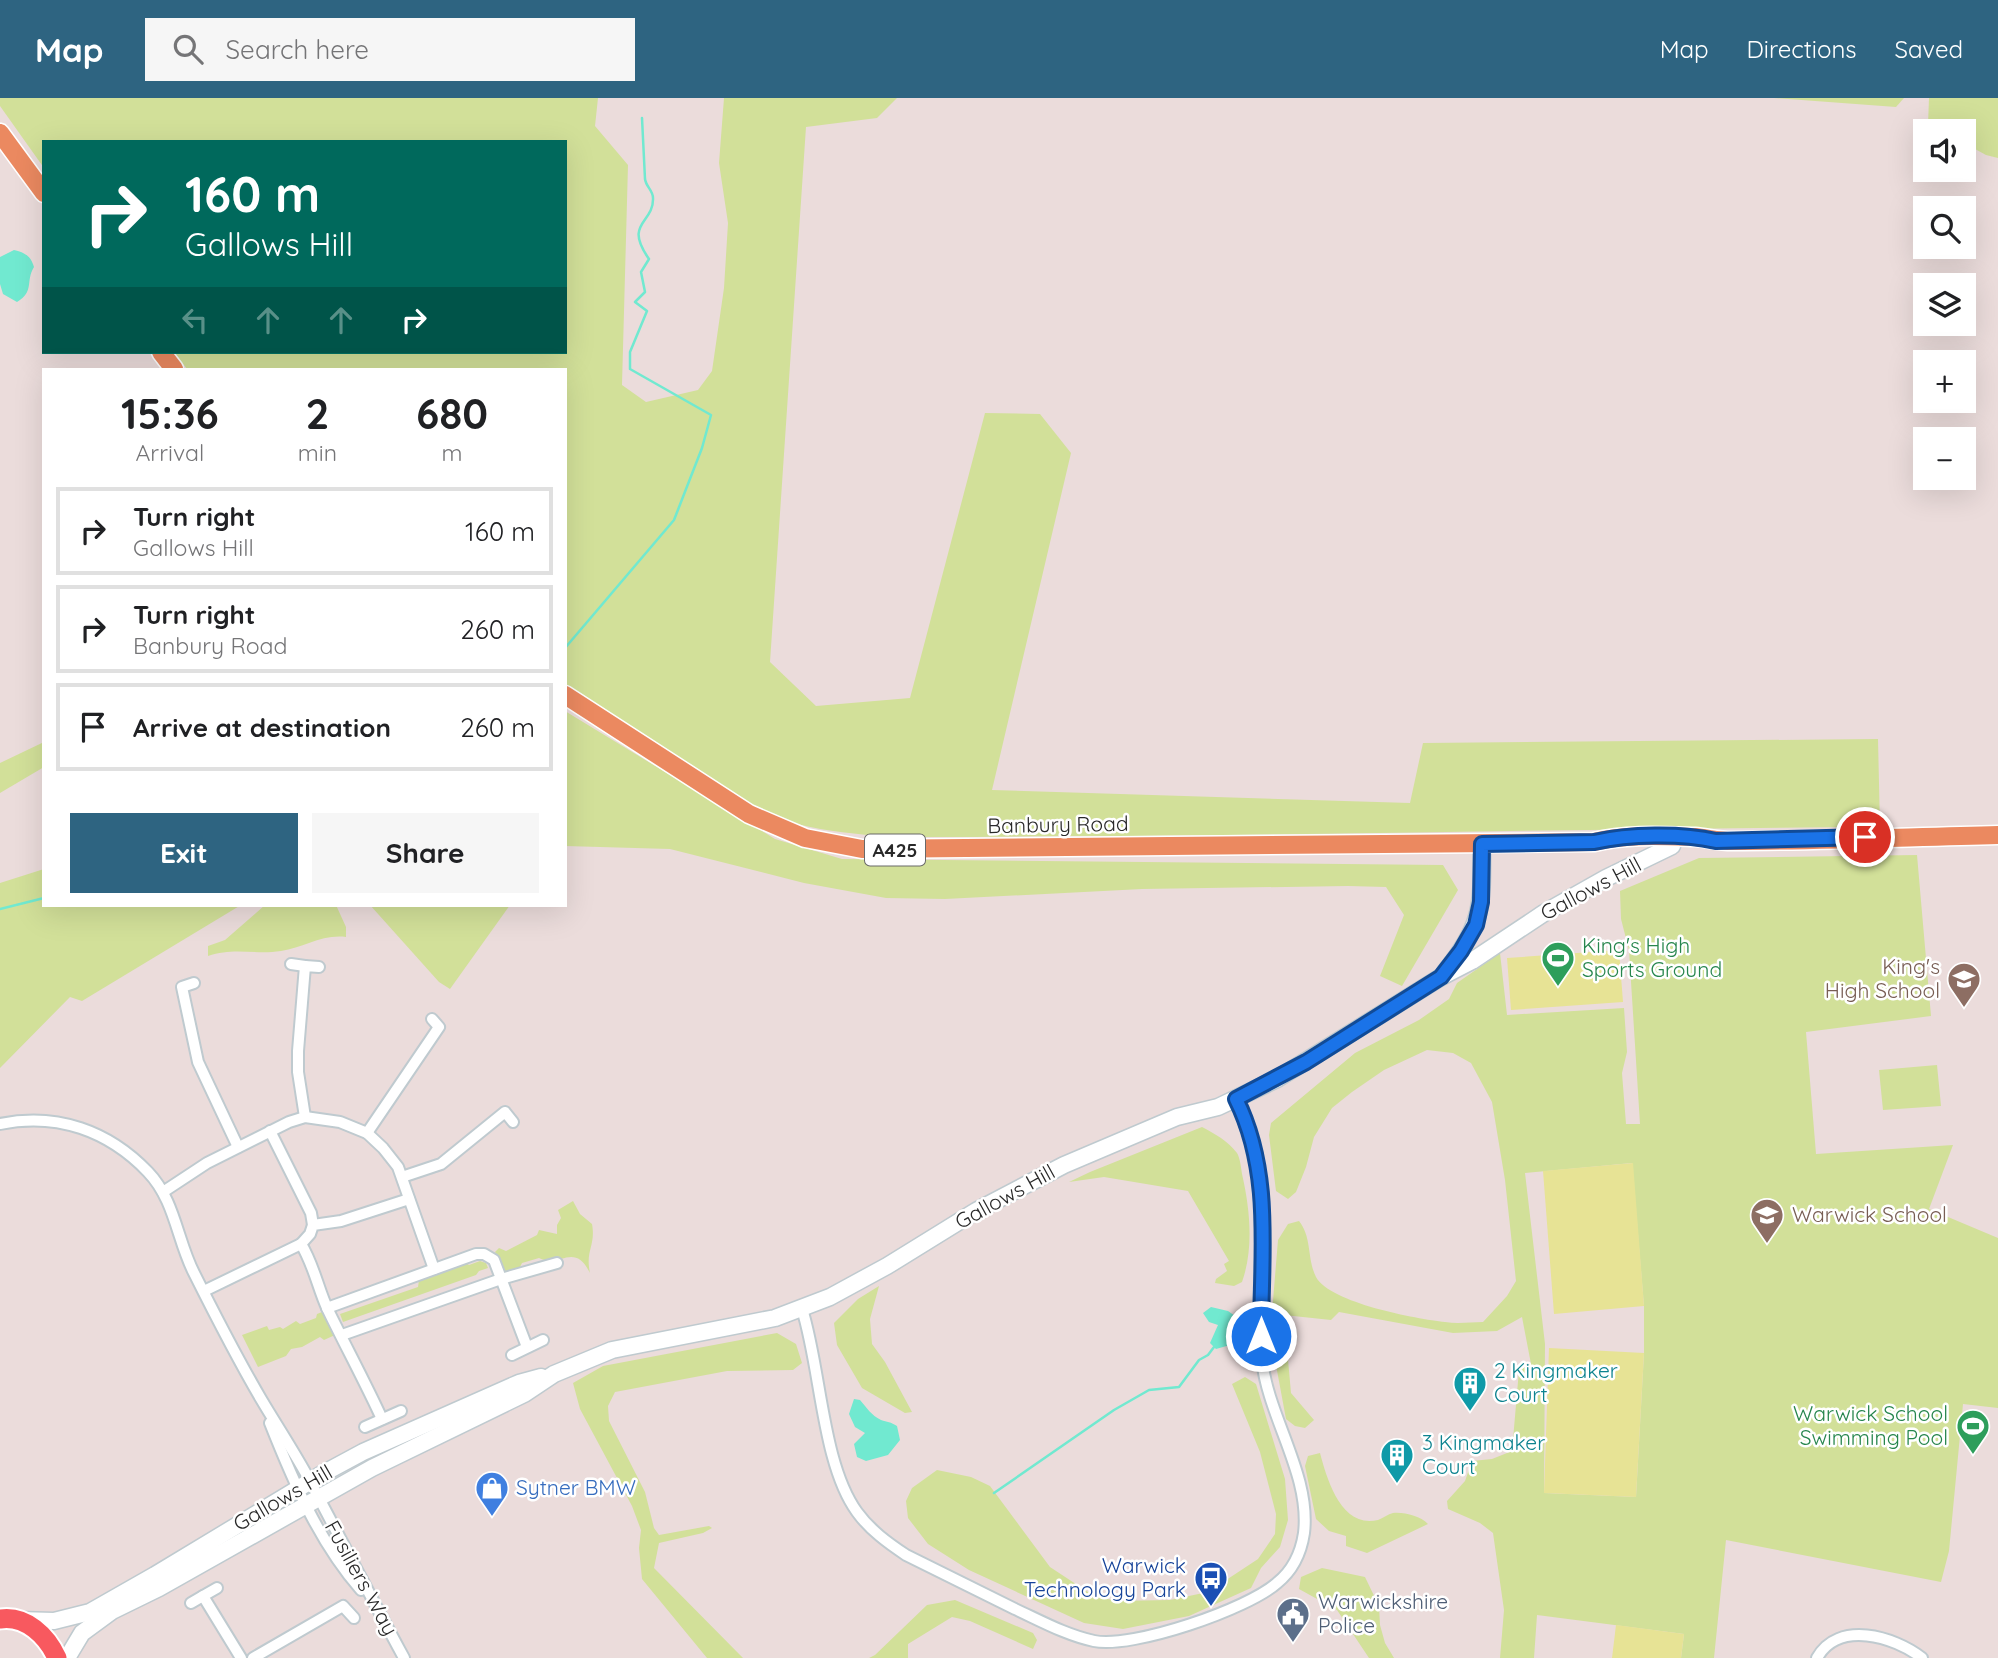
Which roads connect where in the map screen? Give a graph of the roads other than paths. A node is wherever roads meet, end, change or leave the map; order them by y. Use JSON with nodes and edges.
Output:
{"nodes":[{"id":1,"x":0,"y":133,"type":"edge"},
{"id":2,"x":42,"y":190,"type":"edge"},
{"id":3,"x":163,"y":354,"type":"edge"},
{"id":4,"x":173,"y":368,"type":"edge"},
{"id":5,"x":567,"y":696,"type":"edge"},
{"id":6,"x":1998,"y":835,"type":"edge"},
{"id":7,"x":1716,"y":841,"type":"junction"},
{"id":8,"x":1594,"y":842,"type":"junction"},
{"id":9,"x":1482,"y":844,"type":"junction"},
{"id":10,"x":1672,"y":846,"type":"junction"},
{"id":11,"x":1476,"y":925,"type":"junction"},
{"id":12,"x":1511,"y":935,"type":"junction"},
{"id":13,"x":291,"y":964,"type":"dead end"},
{"id":14,"x":305,"y":966,"type":"junction"},
{"id":15,"x":319,"y":967,"type":"dead end"},
{"id":16,"x":1441,"y":977,"type":"junction"},
{"id":17,"x":194,"y":983,"type":"dead end"},
{"id":18,"x":182,"y":987,"type":"junction"},
{"id":19,"x":169,"y":990,"type":"dead end"},
{"id":20,"x":449,"y":1035,"type":"dead end"},
{"id":21,"x":1236,"y":1099,"type":"junction"},
{"id":22,"x":497,"y":1103,"type":"dead end"},
{"id":23,"x":505,"y":1112,"type":"junction"},
{"id":24,"x":305,"y":1117,"type":"junction"},
{"id":25,"x":513,"y":1122,"type":"dead end"},
{"id":26,"x":0,"y":1124,"type":"edge"},
{"id":27,"x":270,"y":1131,"type":"junction"},
{"id":28,"x":367,"y":1133,"type":"junction"},
{"id":29,"x":238,"y":1147,"type":"junction"},
{"id":30,"x":402,"y":1178,"type":"junction"},
{"id":31,"x":163,"y":1192,"type":"junction"},
{"id":32,"x":409,"y":1199,"type":"junction"},
{"id":33,"x":313,"y":1225,"type":"junction"},
{"id":34,"x":301,"y":1244,"type":"junction"},
{"id":35,"x":557,"y":1263,"type":"dead end"},
{"id":36,"x":434,"y":1269,"type":"junction"},
{"id":37,"x":501,"y":1279,"type":"junction"},
{"id":38,"x":204,"y":1291,"type":"junction"},
{"id":39,"x":327,"y":1308,"type":"junction"},
{"id":40,"x":802,"y":1309,"type":"junction"},
{"id":41,"x":342,"y":1335,"type":"junction"},
{"id":42,"x":543,"y":1339,"type":"dead end"},
{"id":43,"x":527,"y":1347,"type":"junction"},
{"id":44,"x":512,"y":1355,"type":"dead end"},
{"id":45,"x":554,"y":1374,"type":"junction"},
{"id":46,"x":401,"y":1412,"type":"dead end"},
{"id":47,"x":382,"y":1419,"type":"junction"},
{"id":48,"x":365,"y":1427,"type":"dead end"},
{"id":49,"x":304,"y":1484,"type":"junction"},
{"id":50,"x":312,"y":1501,"type":"junction"},
{"id":51,"x":217,"y":1588,"type":"dead end"},
{"id":52,"x":337,"y":1594,"type":"dead end"},
{"id":53,"x":204,"y":1596,"type":"junction"},
{"id":54,"x":191,"y":1603,"type":"dead end"},
{"id":55,"x":343,"y":1606,"type":"junction"},
{"id":56,"x":354,"y":1618,"type":"dead end"},
{"id":57,"x":6,"y":1619,"type":"edge"},
{"id":58,"x":57,"y":1658,"type":"edge"},
{"id":59,"x":67,"y":1658,"type":"edge"},
{"id":60,"x":241,"y":1658,"type":"edge"},
{"id":61,"x":253,"y":1658,"type":"edge"},
{"id":62,"x":404,"y":1658,"type":"edge"},
{"id":63,"x":1816,"y":1658,"type":"edge"},
{"id":64,"x":1922,"y":1658,"type":"edge"}],
"edges":[{"from":1,"to":2,"type":"main road"},
{"from":3,"to":4,"type":"main road"},
{"from":5,"to":9,"type":"main road","name":"Banbury Road","number":"A425"},
{"from":6,"to":7,"type":"main road","name":"Banbury Road","number":"A425"},
{"from":7,"to":8,"type":"main road","name":"Banbury Road","number":"A425"},
{"from":7,"to":10,"type":"main road","name":"Banbury Road","number":"A425"},
{"from":8,"to":9,"type":"main road","name":"Banbury Road","number":"A425"},
{"from":8,"to":10,"type":"main road","name":"Banbury Road","number":"A425"},
{"from":9,"to":11,"type":"street","name":"Gallows Hill"},
{"from":10,"to":12,"type":"street","name":"Gallows Hill"},
{"from":11,"to":12,"type":"street"},
{"from":11,"to":16,"type":"street","name":"Gallows Hill"},
{"from":12,"to":16,"type":"street","name":"Gallows Hill"},
{"from":13,"to":14,"type":"street"},
{"from":14,"to":15,"type":"street"},
{"from":14,"to":24,"type":"street"},
{"from":16,"to":21,"type":"street","name":"Gallows Hill"},
{"from":17,"to":18,"type":"street"},
{"from":18,"to":19,"type":"street"},
{"from":18,"to":29,"type":"street"},
{"from":20,"to":28,"type":"street"},
{"from":21,"to":40,"type":"street","name":"Gallows Hill"},
{"from":21,"to":40,"type":"street"},
{"from":22,"to":23,"type":"street"},
{"from":23,"to":25,"type":"street"},
{"from":23,"to":30,"type":"street"},
{"from":24,"to":27,"type":"street"},
{"from":24,"to":28,"type":"street"},
{"from":26,"to":31,"type":"street","name":"Fusiliers Way"},
{"from":27,"to":29,"type":"street"},
{"from":27,"to":33,"type":"street"},
{"from":28,"to":30,"type":"street"},
{"from":29,"to":31,"type":"street"},
{"from":30,"to":32,"type":"street"},
{"from":31,"to":38,"type":"street","name":"Fusiliers Way"},
{"from":32,"to":33,"type":"street"},
{"from":32,"to":36,"type":"street"},
{"from":33,"to":34,"type":"street"},
{"from":34,"to":38,"type":"street"},
{"from":34,"to":39,"type":"street"},
{"from":35,"to":37,"type":"street"},
{"from":36,"to":37,"type":"street"},
{"from":36,"to":39,"type":"street"},
{"from":37,"to":41,"type":"street"},
{"from":37,"to":43,"type":"street"},
{"from":38,"to":49,"type":"street","name":"Fusiliers Way"},
{"from":39,"to":41,"type":"street"},
{"from":40,"to":45,"type":"street","name":"Gallows Hill"},
{"from":41,"to":47,"type":"street"},
{"from":42,"to":43,"type":"street"},
{"from":43,"to":44,"type":"street"},
{"from":45,"to":49,"type":"street","name":"Gallows Hill"},
{"from":45,"to":50,"type":"street","name":"Gallows Hill"},
{"from":46,"to":47,"type":"street"},
{"from":47,"to":48,"type":"street"},
{"from":49,"to":50,"type":"street","name":"Fusiliers Way"},
{"from":49,"to":57,"type":"street","name":"Gallows Hill"},
{"from":50,"to":59,"type":"street","name":"Gallows Hill"},
{"from":50,"to":62,"type":"street","name":"Fusiliers Way"},
{"from":51,"to":53,"type":"street"},
{"from":52,"to":55,"type":"street"},
{"from":53,"to":54,"type":"street"},
{"from":53,"to":60,"type":"street"},
{"from":55,"to":56,"type":"street"},
{"from":55,"to":61,"type":"street"},
{"from":57,"to":58,"type":"highway"},
{"from":63,"to":64,"type":"street"}]}
